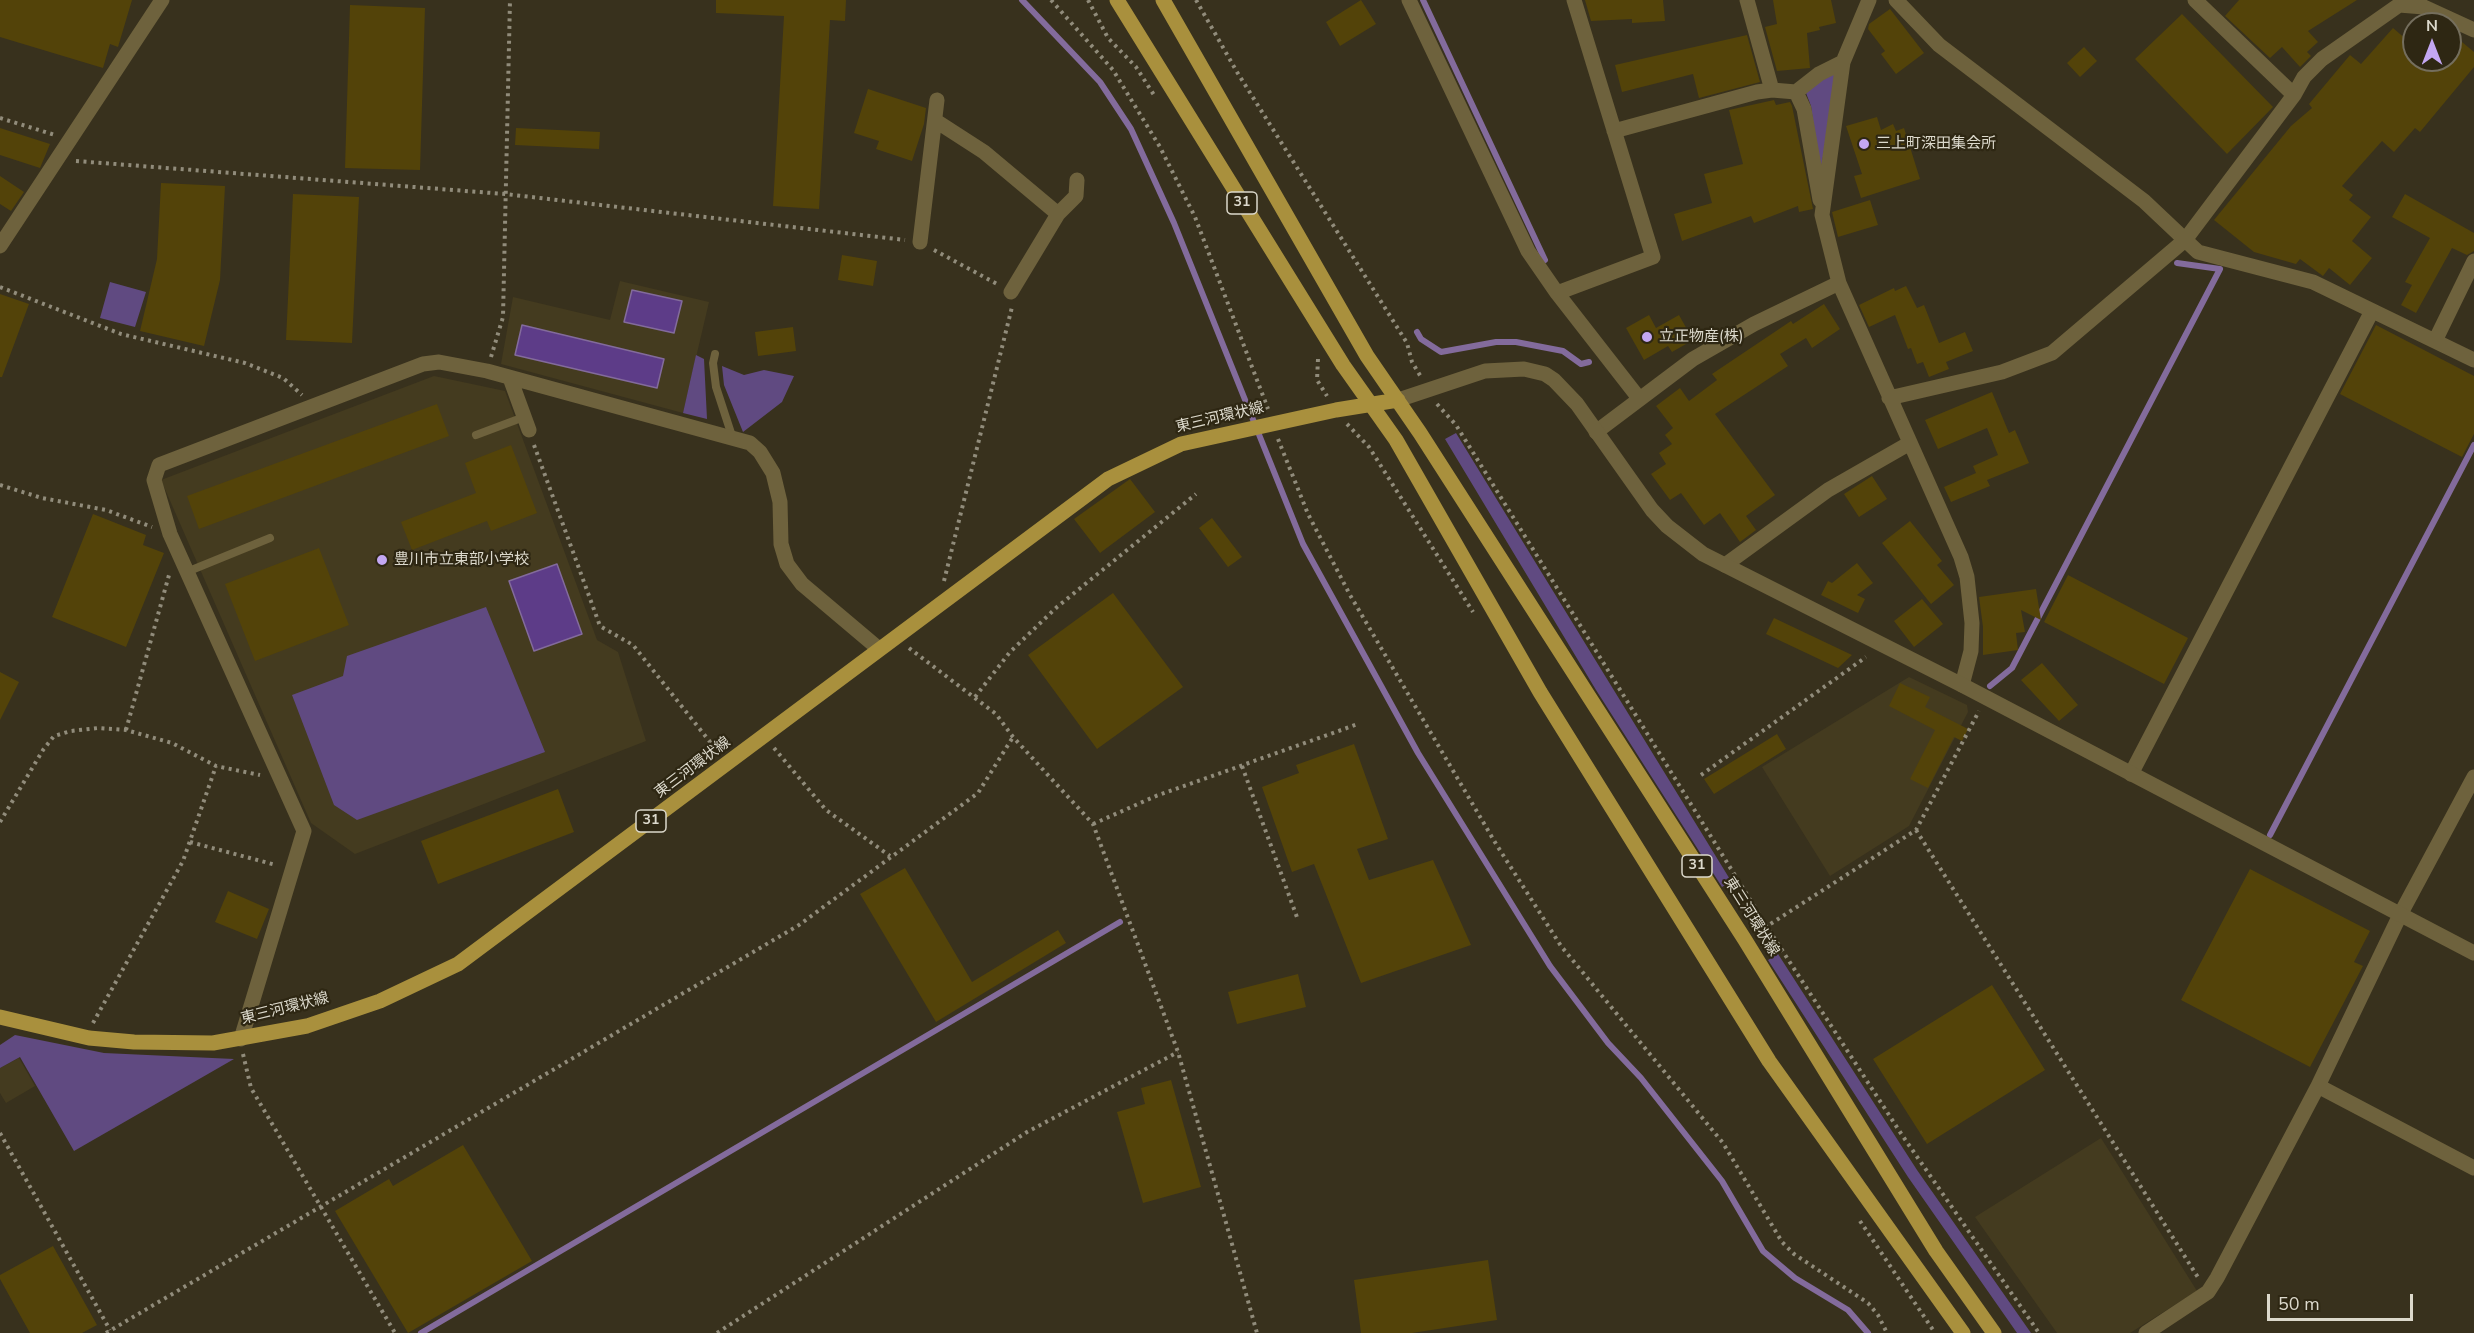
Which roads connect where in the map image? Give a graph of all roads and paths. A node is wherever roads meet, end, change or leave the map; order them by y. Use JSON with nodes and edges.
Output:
{"nodes":[{"id":1,"x":162,"y":0,"type":"edge"},
{"id":2,"x":510,"y":0,"type":"edge"},
{"id":3,"x":1051,"y":0,"type":"edge"},
{"id":4,"x":1117,"y":0,"type":"edge"},
{"id":5,"x":1163,"y":0,"type":"edge"},
{"id":6,"x":1196,"y":0,"type":"edge"},
{"id":7,"x":1409,"y":0,"type":"edge"},
{"id":8,"x":1574,"y":0,"type":"edge"},
{"id":9,"x":1747,"y":0,"type":"edge"},
{"id":10,"x":1869,"y":0,"type":"edge"},
{"id":11,"x":1896,"y":0,"type":"edge"},
{"id":12,"x":2195,"y":0,"type":"edge"},
{"id":13,"x":2396,"y":3,"type":"edge"},
{"id":14,"x":2474,"y":30,"type":"edge"},
{"id":15,"x":1843,"y":62,"type":"junction"},
{"id":16,"x":1772,"y":90,"type":"junction"},
{"id":17,"x":1796,"y":92,"type":"junction"},
{"id":18,"x":2294,"y":95,"type":"junction"},
{"id":19,"x":937,"y":100,"type":"dead end"},
{"id":20,"x":0,"y":118,"type":"edge"},
{"id":21,"x":936,"y":121,"type":"junction"},
{"id":22,"x":1614,"y":131,"type":"junction"},
{"id":23,"x":70,"y":139,"type":"junction"},
{"id":24,"x":58,"y":160,"type":"junction"},
{"id":25,"x":1077,"y":180,"type":"dead end"},
{"id":26,"x":505,"y":194,"type":"junction"},
{"id":27,"x":1058,"y":214,"type":"junction"},
{"id":28,"x":1822,"y":215,"type":"junction"},
{"id":29,"x":2185,"y":240,"type":"junction"},
{"id":30,"x":920,"y":242,"type":"junction"},
{"id":31,"x":0,"y":246,"type":"edge"},
{"id":32,"x":2474,"y":261,"type":"edge"},
{"id":33,"x":1839,"y":283,"type":"junction"},
{"id":34,"x":0,"y":287,"type":"edge"},
{"id":35,"x":1011,"y":292,"type":"junction"},
{"id":36,"x":1557,"y":293,"type":"junction"},
{"id":37,"x":2372,"y":311,"type":"junction"},
{"id":38,"x":2435,"y":341,"type":"junction"},
{"id":39,"x":715,"y":354,"type":"dead end"},
{"id":40,"x":2474,"y":360,"type":"edge"},
{"id":41,"x":487,"y":371,"type":"junction"},
{"id":42,"x":510,"y":378,"type":"junction"},
{"id":43,"x":1430,"y":392,"type":"junction"},
{"id":44,"x":1638,"y":397,"type":"junction"},
{"id":45,"x":1889,"y":398,"type":"junction"},
{"id":46,"x":1398,"y":400,"type":"junction"},
{"id":47,"x":320,"y":404,"type":"junction"},
{"id":48,"x":1370,"y":404,"type":"junction"},
{"id":49,"x":526,"y":424,"type":"junction"},
{"id":50,"x":1265,"y":426,"type":"junction"},
{"id":51,"x":1596,"y":432,"type":"junction"},
{"id":52,"x":476,"y":435,"type":"dead end"},
{"id":53,"x":732,"y":436,"type":"junction"},
{"id":54,"x":1910,"y":443,"type":"junction"},
{"id":55,"x":0,"y":485,"type":"edge"},
{"id":56,"x":1196,"y":494,"type":"dead end"},
{"id":57,"x":270,"y":538,"type":"dead end"},
{"id":58,"x":174,"y":540,"type":"junction"},
{"id":59,"x":1725,"y":565,"type":"junction"},
{"id":60,"x":189,"y":571,"type":"junction"},
{"id":61,"x":949,"y":597,"type":"junction"},
{"id":62,"x":895,"y":638,"type":"junction"},
{"id":63,"x":879,"y":650,"type":"junction"},
{"id":64,"x":1866,"y":657,"type":"dead end"},
{"id":65,"x":1962,"y":685,"type":"junction"},
{"id":66,"x":975,"y":697,"type":"junction"},
{"id":67,"x":1986,"y":697,"type":"junction"},
{"id":68,"x":1358,"y":724,"type":"dead end"},
{"id":69,"x":126,"y":730,"type":"junction"},
{"id":70,"x":763,"y":737,"type":"junction"},
{"id":71,"x":1013,"y":737,"type":"junction"},
{"id":72,"x":727,"y":765,"type":"junction"},
{"id":73,"x":216,"y":766,"type":"junction"},
{"id":74,"x":1242,"y":766,"type":"junction"},
{"id":75,"x":2131,"y":774,"type":"junction"},
{"id":76,"x":1701,"y":775,"type":"dead end"},
{"id":77,"x":2474,"y":777,"type":"edge"},
{"id":78,"x":283,"y":781,"type":"junction"},
{"id":79,"x":0,"y":822,"type":"edge"},
{"id":80,"x":1094,"y":824,"type":"junction"},
{"id":81,"x":1916,"y":830,"type":"junction"},
{"id":82,"x":190,"y":842,"type":"junction"},
{"id":83,"x":890,"y":856,"type":"junction"},
{"id":84,"x":292,"y":870,"type":"junction"},
{"id":85,"x":2400,"y":915,"type":"junction"},
{"id":86,"x":1298,"y":920,"type":"dead end"},
{"id":87,"x":1767,"y":927,"type":"junction"},
{"id":88,"x":1745,"y":940,"type":"junction"},
{"id":89,"x":2474,"y":953,"type":"edge"},
{"id":90,"x":0,"y":1017,"type":"edge"},
{"id":91,"x":89,"y":1038,"type":"junction"},
{"id":92,"x":241,"y":1039,"type":"junction"},
{"id":93,"x":1178,"y":1052,"type":"junction"},
{"id":94,"x":2318,"y":1086,"type":"junction"},
{"id":95,"x":0,"y":1132,"type":"edge"},
{"id":96,"x":2474,"y":1168,"type":"edge"},
{"id":97,"x":321,"y":1207,"type":"junction"},
{"id":98,"x":2208,"y":1292,"type":"junction"},
{"id":99,"x":108,"y":1332,"type":"edge"},
{"id":100,"x":395,"y":1333,"type":"edge"},
{"id":101,"x":717,"y":1333,"type":"edge"},
{"id":102,"x":1257,"y":1333,"type":"edge"},
{"id":103,"x":1887,"y":1333,"type":"edge"},
{"id":104,"x":1964,"y":1333,"type":"edge"},
{"id":105,"x":1994,"y":1333,"type":"edge"},
{"id":106,"x":2039,"y":1333,"type":"edge"},
{"id":107,"x":2145,"y":1333,"type":"edge"}],
"edges":[{"from":1,"to":23,"type":"street"},
{"from":2,"to":26,"type":"path"},
{"from":3,"to":50,"type":"path"},
{"from":4,"to":48,"type":"main road","number":"31"},
{"from":5,"to":46,"type":"main road","name":"東三河環状線","number":"31"},
{"from":6,"to":43,"type":"path"},
{"from":7,"to":36,"type":"street"},
{"from":8,"to":22,"type":"street"},
{"from":9,"to":16,"type":"street"},
{"from":10,"to":15,"type":"street"},
{"from":11,"to":29,"type":"street"},
{"from":12,"to":18,"type":"street"},
{"from":13,"to":14,"type":"street"},
{"from":13,"to":18,"type":"street"},
{"from":15,"to":17,"type":"street"},
{"from":15,"to":28,"type":"street"},
{"from":16,"to":17,"type":"street"},
{"from":16,"to":22,"type":"street"},
{"from":17,"to":28,"type":"street"},
{"from":18,"to":29,"type":"street"},
{"from":19,"to":21,"type":"street"},
{"from":20,"to":23,"type":"path"},
{"from":21,"to":27,"type":"street"},
{"from":21,"to":30,"type":"street"},
{"from":22,"to":36,"type":"street"},
{"from":23,"to":24,"type":"street"},
{"from":24,"to":26,"type":"path"},
{"from":24,"to":31,"type":"street"},
{"from":25,"to":27,"type":"street"},
{"from":26,"to":30,"type":"path"},
{"from":26,"to":41,"type":"path"},
{"from":27,"to":35,"type":"street"},
{"from":28,"to":33,"type":"street"},
{"from":29,"to":37,"type":"street"},
{"from":29,"to":45,"type":"street"},
{"from":30,"to":35,"type":"path"},
{"from":32,"to":38,"type":"street"},
{"from":33,"to":44,"type":"street"},
{"from":33,"to":45,"type":"street"},
{"from":34,"to":47,"type":"path"},
{"from":35,"to":61,"type":"path"},
{"from":36,"to":44,"type":"street"},
{"from":37,"to":38,"type":"street"},
{"from":37,"to":75,"type":"street"},
{"from":38,"to":40,"type":"street"},
{"from":39,"to":53,"type":"lane"},
{"from":41,"to":42,"type":"street"},
{"from":41,"to":47,"type":"street"},
{"from":42,"to":49,"type":"street"},
{"from":42,"to":53,"type":"street"},
{"from":43,"to":46,"type":"street"},
{"from":43,"to":51,"type":"street"},
{"from":43,"to":87,"type":"path"},
{"from":44,"to":51,"type":"street"},
{"from":45,"to":54,"type":"street"},
{"from":46,"to":48,"type":"main road","name":"東三河環状線","number":"31"},
{"from":46,"to":88,"type":"main road","name":"東三河環状線","number":"31"},
{"from":47,"to":58,"type":"street"},
{"from":48,"to":50,"type":"main road","name":"東三河環状線","number":"31"},
{"from":48,"to":104,"type":"main road","number":"31"},
{"from":49,"to":52,"type":"lane"},
{"from":49,"to":72,"type":"path"},
{"from":50,"to":61,"type":"main road","name":"東三河環状線","number":"31"},
{"from":50,"to":103,"type":"path"},
{"from":51,"to":59,"type":"street"},
{"from":53,"to":63,"type":"street"},
{"from":54,"to":59,"type":"street"},
{"from":54,"to":65,"type":"street"},
{"from":55,"to":58,"type":"path"},
{"from":56,"to":66,"type":"path"},
{"from":57,"to":60,"type":"lane"},
{"from":58,"to":60,"type":"street"},
{"from":58,"to":69,"type":"path"},
{"from":59,"to":65,"type":"street"},
{"from":60,"to":78,"type":"street"},
{"from":61,"to":62,"type":"main road","name":"東三河環状線","number":"31"},
{"from":62,"to":63,"type":"main road","name":"東三河環状線","number":"31"},
{"from":62,"to":66,"type":"path"},
{"from":63,"to":70,"type":"main road","name":"東三河環状線","number":"31"},
{"from":64,"to":76,"type":"path"},
{"from":65,"to":67,"type":"street"},
{"from":66,"to":71,"type":"path"},
{"from":67,"to":75,"type":"street"},
{"from":67,"to":81,"type":"path"},
{"from":68,"to":74,"type":"path"},
{"from":69,"to":73,"type":"path"},
{"from":69,"to":79,"type":"path"},
{"from":70,"to":72,"type":"main road","name":"東三河環状線","number":"31"},
{"from":70,"to":83,"type":"path"},
{"from":71,"to":80,"type":"path"},
{"from":71,"to":83,"type":"path"},
{"from":72,"to":92,"type":"main road","name":"東三河環状線","number":"31"},
{"from":73,"to":78,"type":"path"},
{"from":73,"to":82,"type":"path"},
{"from":74,"to":80,"type":"path"},
{"from":74,"to":86,"type":"path"},
{"from":75,"to":85,"type":"street"},
{"from":77,"to":85,"type":"street"},
{"from":78,"to":84,"type":"street"},
{"from":80,"to":93,"type":"path"},
{"from":81,"to":87,"type":"path"},
{"from":81,"to":98,"type":"path"},
{"from":82,"to":84,"type":"path"},
{"from":82,"to":91,"type":"path"},
{"from":83,"to":97,"type":"path"},
{"from":84,"to":92,"type":"street"},
{"from":85,"to":89,"type":"street"},
{"from":85,"to":94,"type":"street"},
{"from":87,"to":88,"type":"path"},
{"from":87,"to":106,"type":"path"},
{"from":88,"to":105,"type":"main road","name":"東三河環状線","number":"31"},
{"from":90,"to":91,"type":"main road","name":"東三河環状線","number":"31"},
{"from":91,"to":92,"type":"main road","name":"東三河環状線","number":"31"},
{"from":92,"to":97,"type":"path"},
{"from":93,"to":101,"type":"path"},
{"from":93,"to":102,"type":"path"},
{"from":94,"to":96,"type":"street"},
{"from":94,"to":98,"type":"street"},
{"from":95,"to":99,"type":"path"},
{"from":97,"to":99,"type":"path"},
{"from":97,"to":100,"type":"path"},
{"from":98,"to":107,"type":"street"}]}
